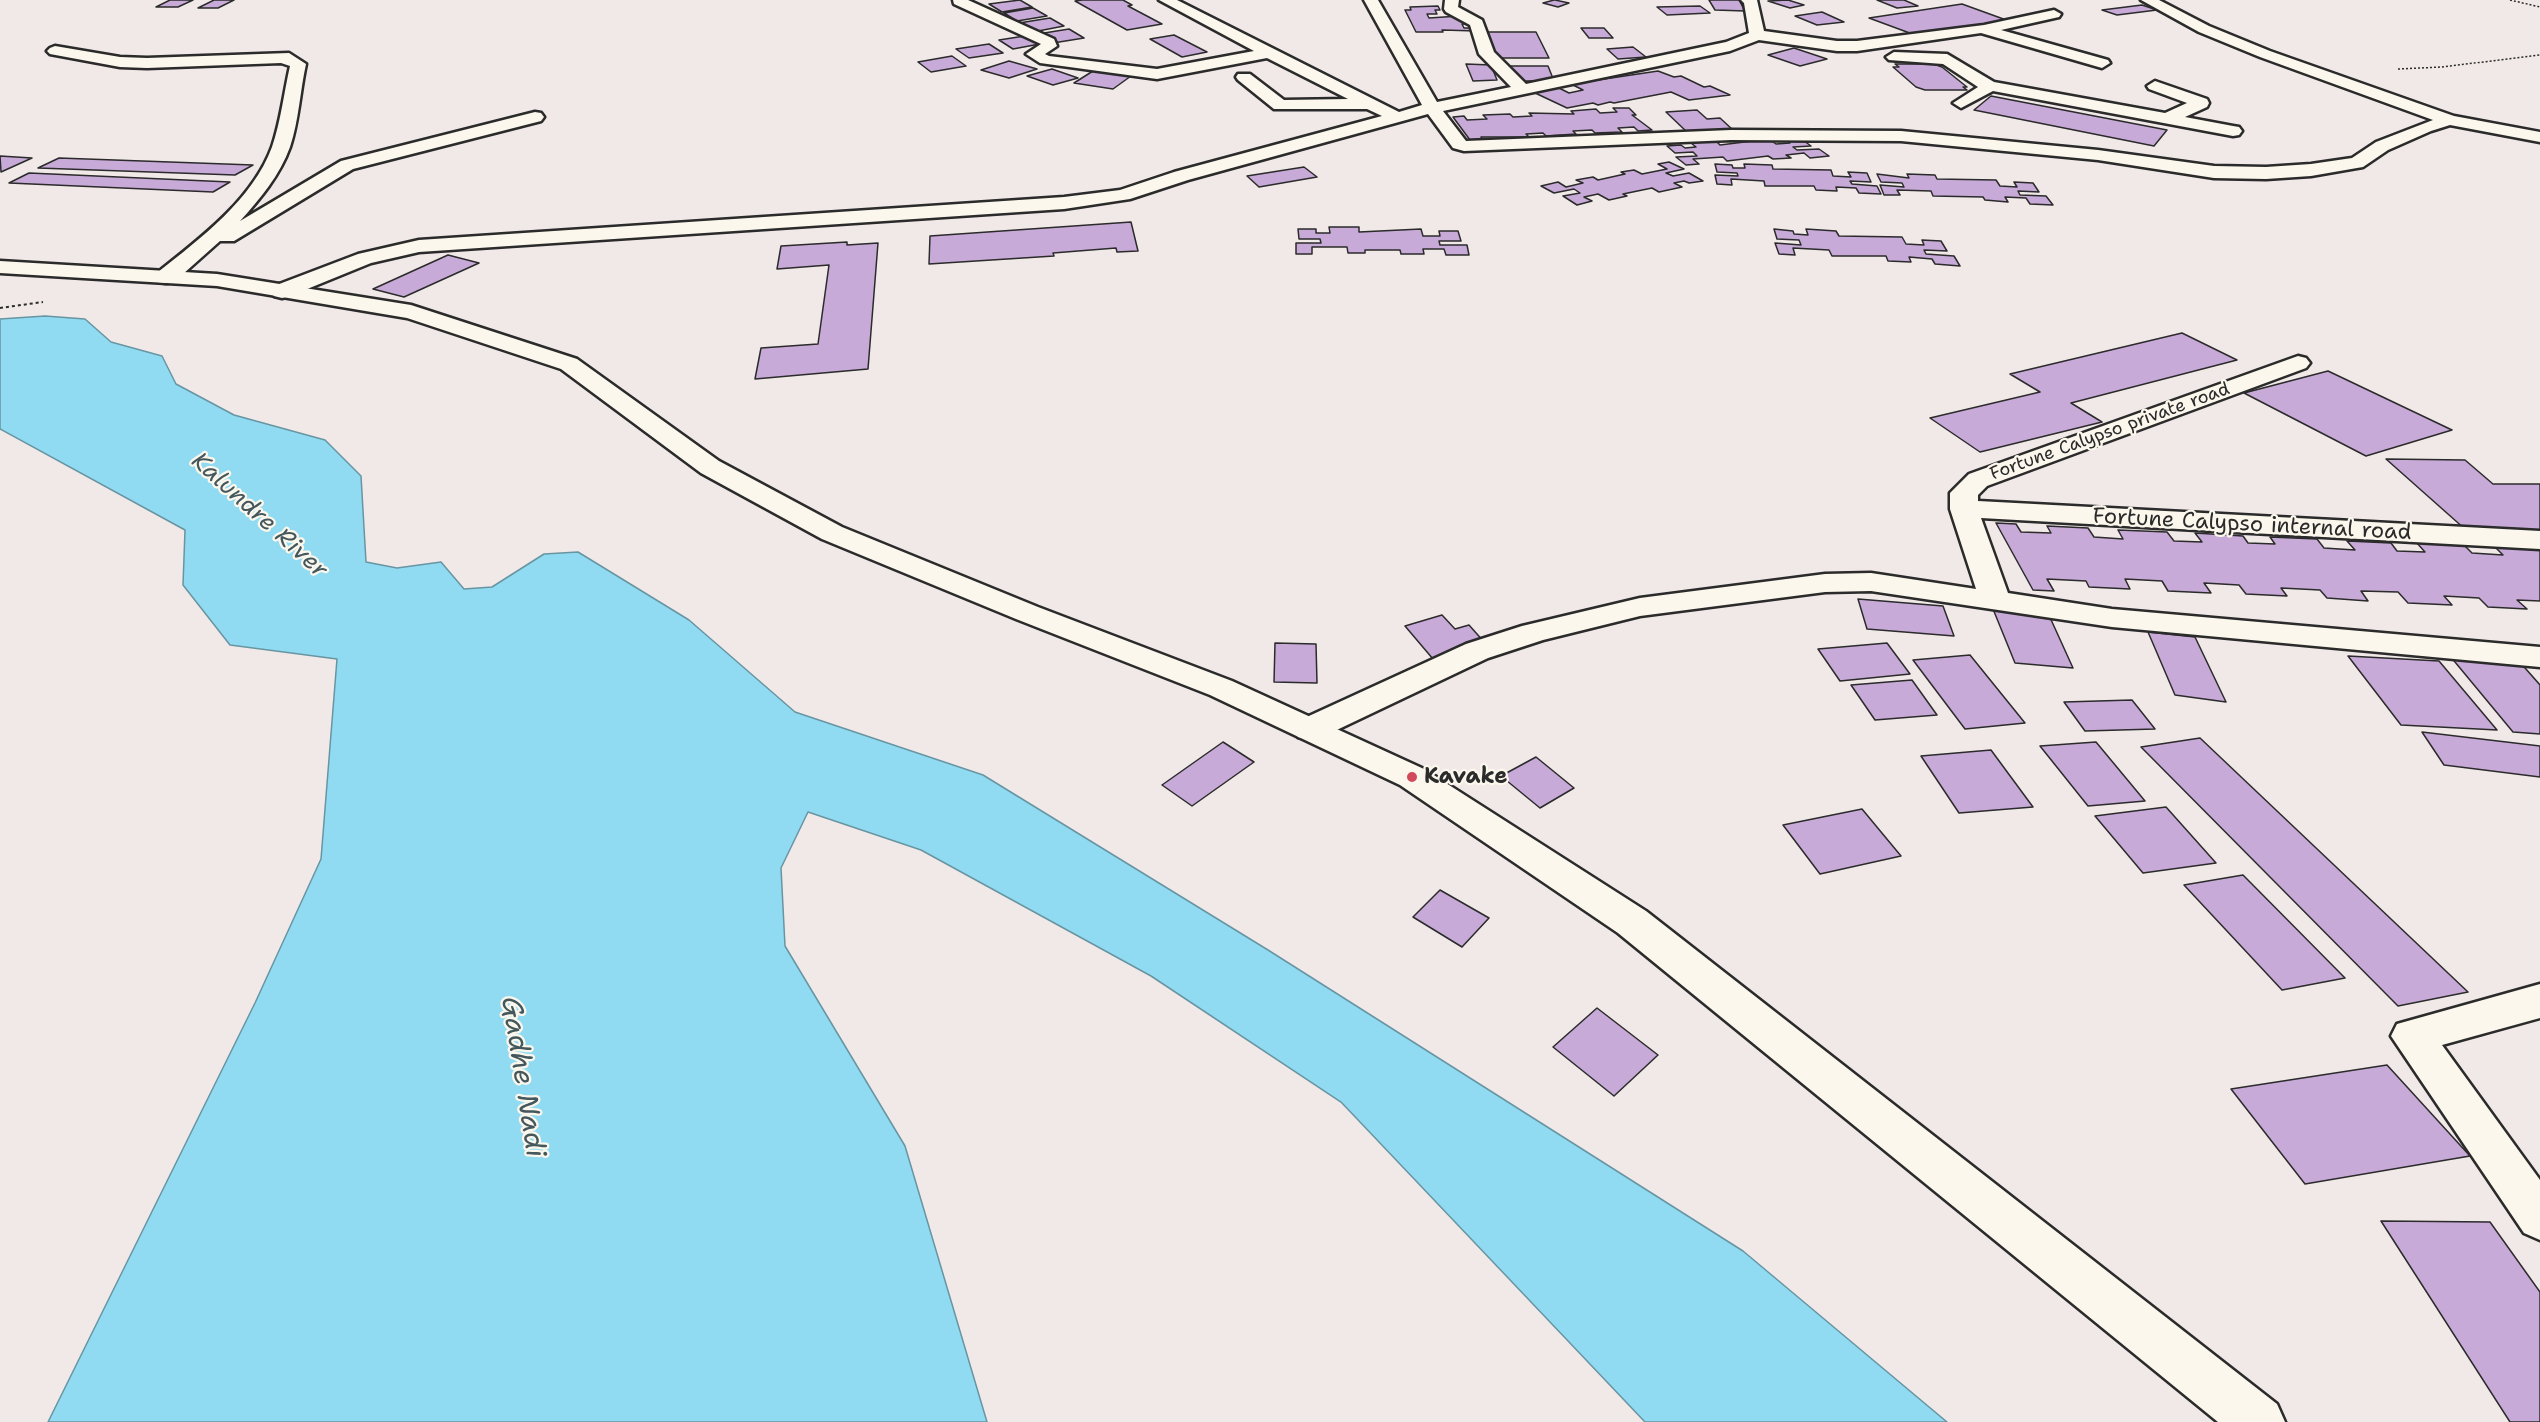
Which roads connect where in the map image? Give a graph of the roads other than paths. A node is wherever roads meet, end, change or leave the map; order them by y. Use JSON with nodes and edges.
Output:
{"nodes":[{"id":1,"x":1166,"y":0,"type":"edge"},
{"id":2,"x":1371,"y":0,"type":"edge"},
{"id":3,"x":1452,"y":0,"type":"edge"},
{"id":4,"x":1753,"y":0,"type":"edge"},
{"id":5,"x":2148,"y":0,"type":"edge"},
{"id":6,"x":959,"y":1,"type":"edge"},
{"id":7,"x":2021,"y":4,"type":"dead end"},
{"id":8,"x":1981,"y":29,"type":"junction"},
{"id":9,"x":1757,"y":35,"type":"junction"},
{"id":10,"x":1813,"y":43,"type":"junction"},
{"id":11,"x":56,"y":51,"type":"dead end"},
{"id":12,"x":1267,"y":53,"type":"junction"},
{"id":13,"x":2102,"y":63,"type":"dead end"},
{"id":14,"x":1245,"y":77,"type":"dead end"},
{"id":15,"x":1991,"y":86,"type":"junction"},
{"id":16,"x":2155,"y":86,"type":"dead end"},
{"id":17,"x":1523,"y":90,"type":"junction"},
{"id":18,"x":1961,"y":103,"type":"dead end"},
{"id":19,"x":1370,"y":104,"type":"junction"},
{"id":20,"x":1432,"y":108,"type":"junction"},
{"id":21,"x":535,"y":117,"type":"dead end"},
{"id":22,"x":1396,"y":117,"type":"junction"},
{"id":23,"x":2168,"y":119,"type":"junction"},
{"id":24,"x":2450,"y":120,"type":"junction"},
{"id":25,"x":2233,"y":131,"type":"dead end"},
{"id":26,"x":2540,"y":137,"type":"edge"},
{"id":27,"x":193,"y":255,"type":"junction"},
{"id":28,"x":0,"y":267,"type":"edge"},
{"id":29,"x":166,"y":277,"type":"junction"},
{"id":30,"x":282,"y":291,"type":"junction"},
{"id":31,"x":2298,"y":363,"type":"dead end"},
{"id":32,"x":1964,"y":509,"type":"junction"},
{"id":33,"x":2540,"y":540,"type":"edge"},
{"id":34,"x":1995,"y":600,"type":"junction"},
{"id":35,"x":2540,"y":657,"type":"edge"},
{"id":36,"x":1310,"y":729,"type":"junction"},
{"id":37,"x":2540,"y":1001,"type":"edge"},
{"id":38,"x":2540,"y":1218,"type":"edge"},
{"id":39,"x":2259,"y":1422,"type":"edge"}],
"edges":[{"from":1,"to":12,"type":"street"},
{"from":2,"to":20,"type":"street"},
{"from":3,"to":17,"type":"street"},
{"from":4,"to":9,"type":"street"},
{"from":5,"to":24,"type":"street"},
{"from":6,"to":12,"type":"street"},
{"from":7,"to":8,"type":"street"},
{"from":8,"to":10,"type":"street"},
{"from":8,"to":13,"type":"street"},
{"from":9,"to":10,"type":"street"},
{"from":9,"to":17,"type":"street"},
{"from":10,"to":15,"type":"street"},
{"from":11,"to":27,"type":"street"},
{"from":12,"to":19,"type":"street"},
{"from":14,"to":19,"type":"street"},
{"from":15,"to":18,"type":"street"},
{"from":15,"to":23,"type":"street"},
{"from":16,"to":23,"type":"street"},
{"from":17,"to":20,"type":"street"},
{"from":19,"to":22,"type":"street"},
{"from":20,"to":22,"type":"street"},
{"from":20,"to":24,"type":"street"},
{"from":21,"to":27,"type":"street"},
{"from":22,"to":30,"type":"street"},
{"from":23,"to":25,"type":"street"},
{"from":24,"to":26,"type":"street"},
{"from":27,"to":29,"type":"street"},
{"from":28,"to":29,"type":"street"},
{"from":29,"to":30,"type":"street"},
{"from":30,"to":36,"type":"street"},
{"from":31,"to":32,"type":"street","name":"Fortune Calypso private road"},
{"from":32,"to":33,"type":"street","name":"Fortune Calypso internal road"},
{"from":32,"to":34,"type":"street"},
{"from":34,"to":35,"type":"street"},
{"from":34,"to":36,"type":"street"},
{"from":36,"to":39,"type":"street"},
{"from":37,"to":38,"type":"street"}]}
